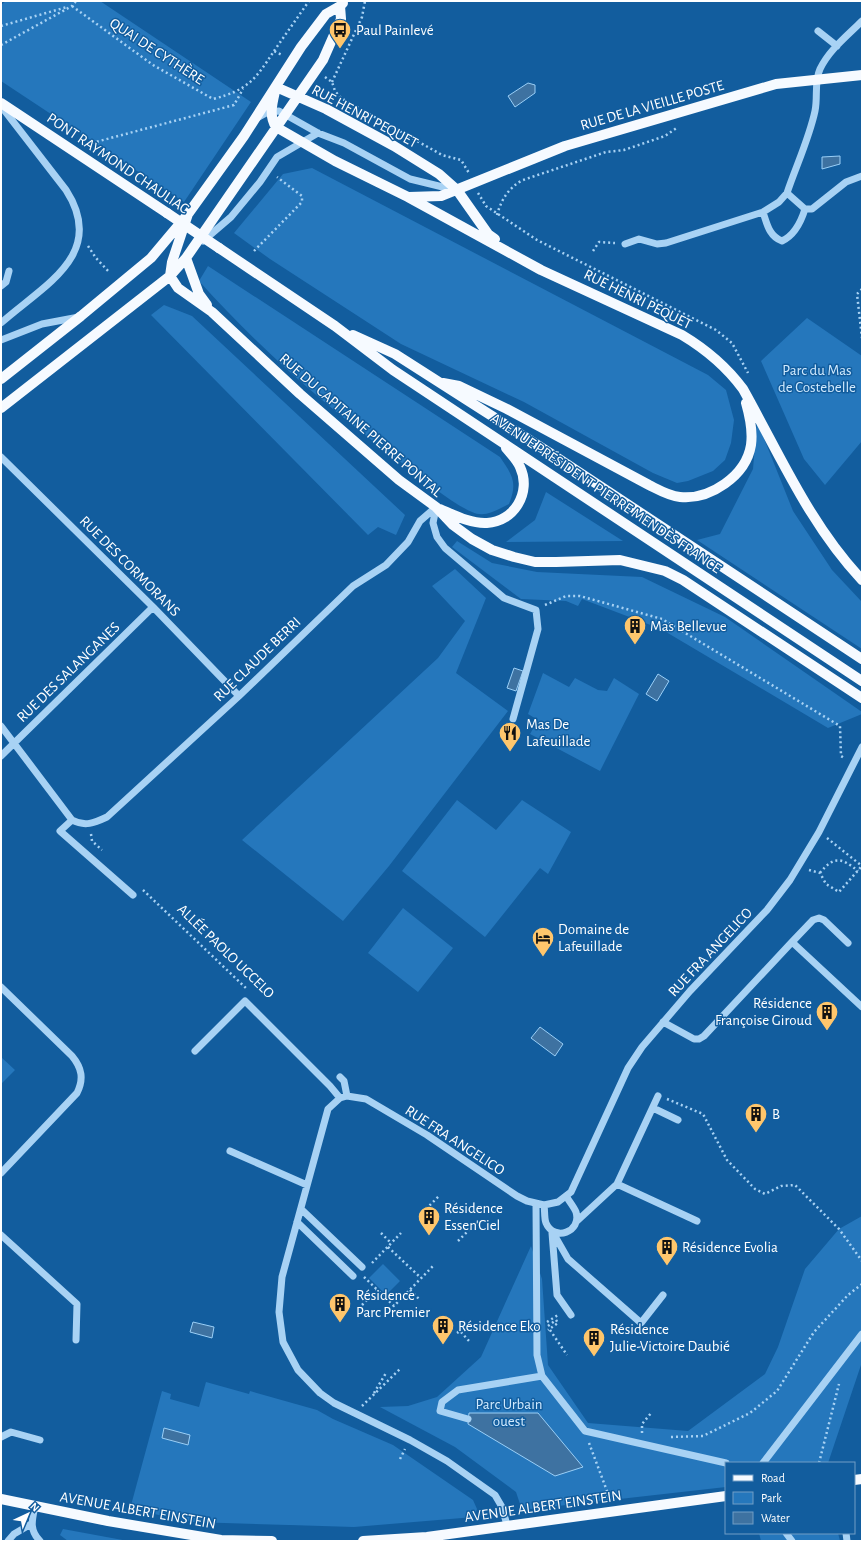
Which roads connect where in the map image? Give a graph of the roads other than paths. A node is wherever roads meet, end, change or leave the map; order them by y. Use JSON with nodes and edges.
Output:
{"nodes":[{"id":1,"x":342,"y":4,"type":"edge"},
{"id":2,"x":862,"y":21,"type":"edge"},
{"id":3,"x":818,"y":31,"type":"dead end"},
{"id":4,"x":837,"y":46,"type":"junction"},
{"id":5,"x":862,"y":75,"type":"edge"},
{"id":6,"x":817,"y":78,"type":"junction"},
{"id":7,"x":276,"y":87,"type":"junction"},
{"id":8,"x":298,"y":98,"type":"junction"},
{"id":9,"x":1,"y":104,"type":"edge"},
{"id":10,"x":271,"y":112,"type":"junction"},
{"id":11,"x":285,"y":115,"type":"junction"},
{"id":12,"x":255,"y":119,"type":"junction"},
{"id":13,"x":276,"y":127,"type":"junction"},
{"id":14,"x":318,"y":133,"type":"junction"},
{"id":15,"x":302,"y":141,"type":"junction"},
{"id":16,"x":862,"y":176,"type":"edge"},
{"id":17,"x":457,"y":190,"type":"junction"},
{"id":18,"x":787,"y":193,"type":"junction"},
{"id":19,"x":408,"y":198,"type":"junction"},
{"id":20,"x":806,"y":209,"type":"junction"},
{"id":21,"x":763,"y":212,"type":"junction"},
{"id":22,"x":188,"y":214,"type":"junction"},
{"id":23,"x":625,"y":244,"type":"road end"},
{"id":24,"x":219,"y":248,"type":"joint"},
{"id":25,"x":509,"y":251,"type":"junction"},
{"id":26,"x":186,"y":258,"type":"junction"},
{"id":27,"x":9,"y":271,"type":"dead end"},
{"id":28,"x":170,"y":276,"type":"junction"},
{"id":29,"x":1,"y":286,"type":"edge"},
{"id":30,"x":212,"y":312,"type":"junction"},
{"id":31,"x":81,"y":316,"type":"junction"},
{"id":32,"x":1,"y":323,"type":"edge"},
{"id":33,"x":335,"y":326,"type":"junction"},
{"id":34,"x":1,"y":340,"type":"edge"},
{"id":35,"x":1,"y":379,"type":"edge"},
{"id":36,"x":439,"y":383,"type":"junction"},
{"id":37,"x":743,"y":389,"type":"junction"},
{"id":38,"x":1,"y":408,"type":"edge"},
{"id":39,"x":499,"y":440,"type":"junction"},
{"id":40,"x":1,"y":456,"type":"edge"},
{"id":41,"x":436,"y":507,"type":"junction"},
{"id":42,"x":862,"y":580,"type":"edge"},
{"id":43,"x":153,"y":607,"type":"junction"},
{"id":44,"x":862,"y":659,"type":"edge"},
{"id":45,"x":862,"y":681,"type":"edge"},
{"id":46,"x":239,"y":696,"type":"junction"},
{"id":47,"x":862,"y":698,"type":"edge"},
{"id":48,"x":513,"y":718,"type":"dead end"},
{"id":49,"x":1,"y":726,"type":"edge"},
{"id":50,"x":14,"y":743,"type":"junction"},
{"id":51,"x":860,"y":750,"type":"edge"},
{"id":52,"x":1,"y":756,"type":"edge"},
{"id":53,"x":72,"y":820,"type":"junction"},
{"id":54,"x":133,"y":895,"type":"dead end"},
{"id":55,"x":792,"y":942,"type":"junction"},
{"id":56,"x":848,"y":943,"type":"dead end"},
{"id":57,"x":1,"y":987,"type":"edge"},
{"id":58,"x":862,"y":1007,"type":"edge"},
{"id":59,"x":663,"y":1022,"type":"junction"},
{"id":60,"x":195,"y":1051,"type":"dead end"},
{"id":61,"x":340,"y":1077,"type":"dead end"},
{"id":62,"x":347,"y":1096,"type":"junction"},
{"id":63,"x":658,"y":1096,"type":"road end"},
{"id":64,"x":340,"y":1098,"type":"junction"},
{"id":65,"x":653,"y":1108,"type":"junction"},
{"id":66,"x":678,"y":1120,"type":"dead end"},
{"id":67,"x":230,"y":1151,"type":"dead end"},
{"id":68,"x":1,"y":1173,"type":"edge"},
{"id":69,"x":618,"y":1184,"type":"junction"},
{"id":70,"x":307,"y":1185,"type":"junction"},
{"id":71,"x":566,"y":1196,"type":"junction"},
{"id":72,"x":536,"y":1203,"type":"junction"},
{"id":73,"x":544,"y":1204,"type":"junction"},
{"id":74,"x":301,"y":1209,"type":"junction"},
{"id":75,"x":577,"y":1221,"type":"junction"},
{"id":76,"x":697,"y":1221,"type":"dead end"},
{"id":77,"x":297,"y":1222,"type":"junction"},
{"id":78,"x":552,"y":1231,"type":"junction"},
{"id":79,"x":1,"y":1235,"type":"edge"},
{"id":80,"x":364,"y":1268,"type":"road end"},
{"id":81,"x":353,"y":1276,"type":"dead end"},
{"id":82,"x":663,"y":1295,"type":"dead end"},
{"id":83,"x":571,"y":1314,"type":"dead end"},
{"id":84,"x":862,"y":1334,"type":"edge"},
{"id":85,"x":76,"y":1340,"type":"dead end"},
{"id":86,"x":542,"y":1376,"type":"junction"},
{"id":87,"x":468,"y":1419,"type":"dead end"},
{"id":88,"x":1,"y":1437,"type":"edge"},
{"id":89,"x":40,"y":1440,"type":"dead end"},
{"id":90,"x":763,"y":1462,"type":"edge"},
{"id":91,"x":725,"y":1463,"type":"edge"},
{"id":92,"x":725,"y":1496,"type":"edge"},
{"id":93,"x":1,"y":1499,"type":"edge"},
{"id":94,"x":35,"y":1506,"type":"junction"},
{"id":95,"x":30,"y":1524,"type":"junction"},
{"id":96,"x":507,"y":1525,"type":"junction"},
{"id":97,"x":412,"y":1539,"type":"edge"},
{"id":98,"x":427,"y":1539,"type":"edge"},
{"id":99,"x":8,"y":1541,"type":"edge"},
{"id":100,"x":40,"y":1541,"type":"edge"},
{"id":101,"x":272,"y":1541,"type":"edge"},
{"id":102,"x":363,"y":1541,"type":"edge"}],
"edges":[{"from":1,"to":7,"type":"main road"},
{"from":1,"to":8,"type":"main road"},
{"from":2,"to":4,"type":"street"},
{"from":3,"to":4,"type":"street"},
{"from":4,"to":6,"type":"street"},
{"from":5,"to":6,"type":"main road","name":"RUE DE LA VIEILLE POSTE"},
{"from":6,"to":17,"type":"main road","name":"RUE DE LA VIEILLE POSTE"},
{"from":6,"to":18,"type":"street"},
{"from":7,"to":8,"type":"main road","name":"RUE HENRI PEQUET"},
{"from":7,"to":10,"type":"main road"},
{"from":7,"to":12,"type":"main road"},
{"from":8,"to":11,"type":"main road"},
{"from":8,"to":17,"type":"main road","name":"RUE HENRI PEQUET"},
{"from":9,"to":24,"type":"main road","name":"PONT RAYMOND CHAULIAC","bridge":true},
{"from":9,"to":32,"type":"street"},
{"from":10,"to":11,"type":"street"},
{"from":10,"to":12,"type":"street"},
{"from":10,"to":13,"type":"main road"},
{"from":11,"to":13,"type":"main road"},
{"from":11,"to":14,"type":"street"},
{"from":12,"to":22,"type":"main road"},
{"from":13,"to":15,"type":"main road","name":"RUE HENRI PEQUET"},
{"from":13,"to":26,"type":"main road"},
{"from":14,"to":15,"type":"street"},
{"from":14,"to":17,"type":"street"},
{"from":15,"to":19,"type":"main road","name":"RUE HENRI PEQUET"},
{"from":15,"to":26,"type":"street"},
{"from":16,"to":20,"type":"street"},
{"from":17,"to":19,"type":"main road"},
{"from":17,"to":25,"type":"main road","name":"RUE HENRI PEQUET"},
{"from":18,"to":20,"type":"street"},
{"from":18,"to":21,"type":"street"},
{"from":19,"to":25,"type":"main road","name":"RUE HENRI PEQUET"},
{"from":20,"to":21,"type":"street"},
{"from":21,"to":23,"type":"street"},
{"from":22,"to":28,"type":"main road"},
{"from":22,"to":31,"type":"main road"},
{"from":24,"to":33,"type":"main road","name":"AVENUE PRÉSIDENT PIERRE MENDÈS FRANCE"},
{"from":25,"to":37,"type":"main road","name":"RUE HENRI PEQUET"},
{"from":26,"to":28,"type":"main road"},
{"from":26,"to":30,"type":"main road","name":"RUE DU CAPITAINE PIERRE PONTAL"},
{"from":27,"to":29,"type":"street"},
{"from":28,"to":30,"type":"main road","name":"RUE DU CAPITAINE PIERRE PONTAL"},
{"from":28,"to":38,"type":"main road"},
{"from":30,"to":41,"type":"main road","name":"RUE DU CAPITAINE PIERRE PONTAL"},
{"from":31,"to":34,"type":"street"},
{"from":31,"to":35,"type":"main road"},
{"from":33,"to":36,"type":"main road","name":"AVENUE PRÉSIDENT PIERRE MENDÈS FRANCE"},
{"from":33,"to":39,"type":"main road","name":"AVENUE PRÉSIDENT PIERRE MENDÈS FRANCE"},
{"from":36,"to":37,"type":"main road"},
{"from":36,"to":44,"type":"main road","name":"AVENUE PRÉSIDENT PIERRE MENDÈS FRANCE"},
{"from":37,"to":42,"type":"main road"},
{"from":39,"to":41,"type":"main road"},
{"from":39,"to":45,"type":"main road","name":"AVENUE PRÉSIDENT PIERRE MENDÈS FRANCE"},
{"from":40,"to":43,"type":"street","name":"RUE DES CORMORANS"},
{"from":41,"to":46,"type":"street","name":"RUE CLAUDE BERRI"},
{"from":41,"to":47,"type":"main road"},
{"from":41,"to":48,"type":"street","name":"RUE DU CAPITAINE PIERRE PONTAL"},
{"from":43,"to":46,"type":"street","name":"RUE DES CORMORANS"},
{"from":43,"to":50,"type":"street","name":"RUE DES SALANGANES"},
{"from":46,"to":53,"type":"street","name":"RUE CLAUDE BERRI"},
{"from":49,"to":50,"type":"street"},
{"from":50,"to":52,"type":"street","name":"RUE DES SALANGANES"},
{"from":50,"to":53,"type":"street"},
{"from":51,"to":59,"type":"street","name":"RUE FRA ANGELICO"},
{"from":53,"to":54,"type":"street"},
{"from":55,"to":56,"type":"street"},
{"from":55,"to":58,"type":"street"},
{"from":55,"to":59,"type":"street"},
{"from":57,"to":68,"type":"street"},
{"from":59,"to":71,"type":"street","name":"RUE FRA ANGELICO"},
{"from":60,"to":64,"type":"street"},
{"from":61,"to":62,"type":"street"},
{"from":62,"to":64,"type":"street","name":"RUE FRA ANGELICO"},
{"from":62,"to":72,"type":"street","name":"RUE FRA ANGELICO"},
{"from":63,"to":65,"type":"street"},
{"from":64,"to":70,"type":"street"},
{"from":65,"to":66,"type":"street"},
{"from":65,"to":69,"type":"street"},
{"from":67,"to":70,"type":"street"},
{"from":69,"to":75,"type":"street"},
{"from":69,"to":76,"type":"street"},
{"from":70,"to":74,"type":"street"},
{"from":71,"to":73,"type":"street","name":"RUE FRA ANGELICO"},
{"from":71,"to":75,"type":"street"},
{"from":72,"to":73,"type":"street","name":"RUE FRA ANGELICO"},
{"from":72,"to":86,"type":"street"},
{"from":73,"to":78,"type":"street"},
{"from":74,"to":77,"type":"street"},
{"from":74,"to":80,"type":"street"},
{"from":75,"to":78,"type":"street"},
{"from":77,"to":81,"type":"street"},
{"from":77,"to":96,"type":"street"},
{"from":78,"to":82,"type":"street"},
{"from":78,"to":83,"type":"street"},
{"from":79,"to":85,"type":"street"},
{"from":84,"to":90,"type":"street"},
{"from":86,"to":87,"type":"street"},
{"from":86,"to":91,"type":"street"},
{"from":88,"to":89,"type":"street"},
{"from":92,"to":96,"type":"main road","name":"AVENUE ALBERT EINSTEIN"},
{"from":93,"to":94,"type":"main road","name":"AVENUE ALBERT EINSTEIN"},
{"from":94,"to":95,"type":"street"},
{"from":94,"to":101,"type":"main road","name":"AVENUE ALBERT EINSTEIN"},
{"from":95,"to":99,"type":"street"},
{"from":95,"to":100,"type":"street"},
{"from":96,"to":98,"type":"main road","name":"AVENUE ALBERT EINSTEIN"},
{"from":97,"to":98,"type":"main road","name":"AVENUE ALBERT EINSTEIN"},
{"from":97,"to":102,"type":"main road","name":"AVENUE ALBERT EINSTEIN"}]}
